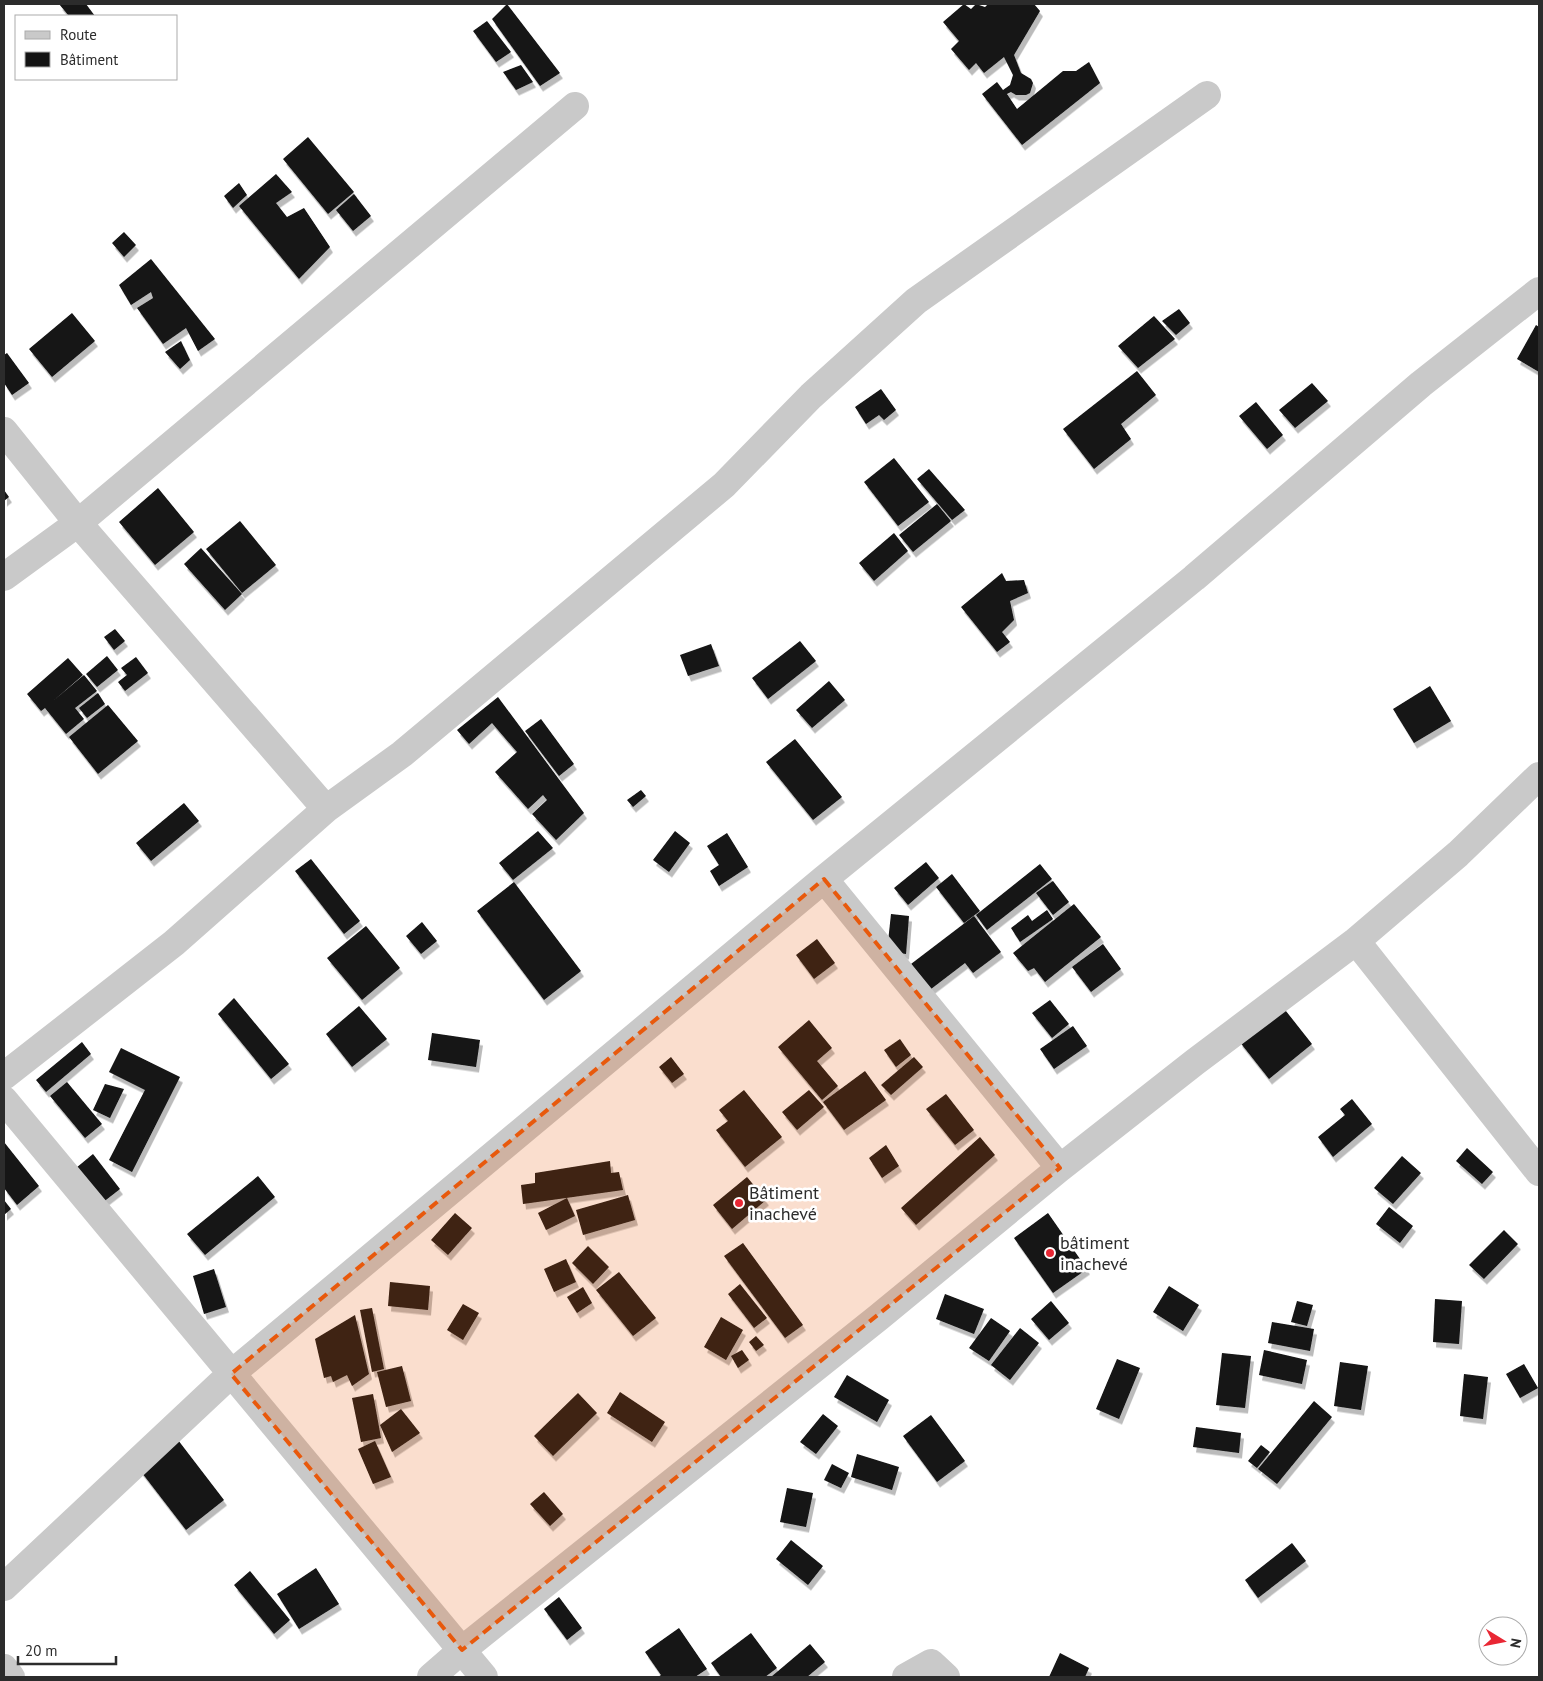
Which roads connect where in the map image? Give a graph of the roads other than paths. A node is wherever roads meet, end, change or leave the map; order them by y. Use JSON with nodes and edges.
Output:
{"nodes":[{"id":1,"x":1207,"y":95,"type":"dead end"},
{"id":2,"x":575,"y":106,"type":"dead end"},
{"id":3,"x":1539,"y":291,"type":"edge"},
{"id":4,"x":4,"y":431,"type":"edge"},
{"id":5,"x":78,"y":523,"type":"junction"},
{"id":6,"x":4,"y":578,"type":"edge"},
{"id":7,"x":1539,"y":776,"type":"edge"},
{"id":8,"x":326,"y":809,"type":"junction"},
{"id":9,"x":824,"y":880,"type":"junction"},
{"id":10,"x":1356,"y":941,"type":"junction"},
{"id":11,"x":4,"y":1076,"type":"edge"},
{"id":12,"x":4,"y":1100,"type":"edge"},
{"id":13,"x":1060,"y":1168,"type":"junction"},
{"id":14,"x":1539,"y":1172,"type":"edge"},
{"id":15,"x":231,"y":1374,"type":"junction"},
{"id":16,"x":4,"y":1587,"type":"edge"},
{"id":17,"x":462,"y":1650,"type":"junction"},
{"id":18,"x":4,"y":1668,"type":"edge"},
{"id":19,"x":11,"y":1677,"type":"edge"},
{"id":20,"x":431,"y":1677,"type":"edge"},
{"id":21,"x":484,"y":1677,"type":"edge"},
{"id":22,"x":906,"y":1677,"type":"edge"},
{"id":23,"x":946,"y":1677,"type":"edge"}],
"edges":[{"from":1,"to":8,"type":"street"},
{"from":2,"to":5,"type":"street"},
{"from":3,"to":9,"type":"street"},
{"from":4,"to":5,"type":"street"},
{"from":5,"to":6,"type":"street"},
{"from":5,"to":8,"type":"street"},
{"from":7,"to":10,"type":"street"},
{"from":8,"to":11,"type":"street"},
{"from":9,"to":13,"type":"street"},
{"from":9,"to":15,"type":"street"},
{"from":10,"to":13,"type":"street"},
{"from":10,"to":14,"type":"street"},
{"from":12,"to":15,"type":"street"},
{"from":13,"to":17,"type":"street"},
{"from":15,"to":16,"type":"street"},
{"from":15,"to":17,"type":"street"},
{"from":17,"to":20,"type":"street"},
{"from":17,"to":21,"type":"street"},
{"from":18,"to":19,"type":"street"},
{"from":22,"to":23,"type":"street"}]}
